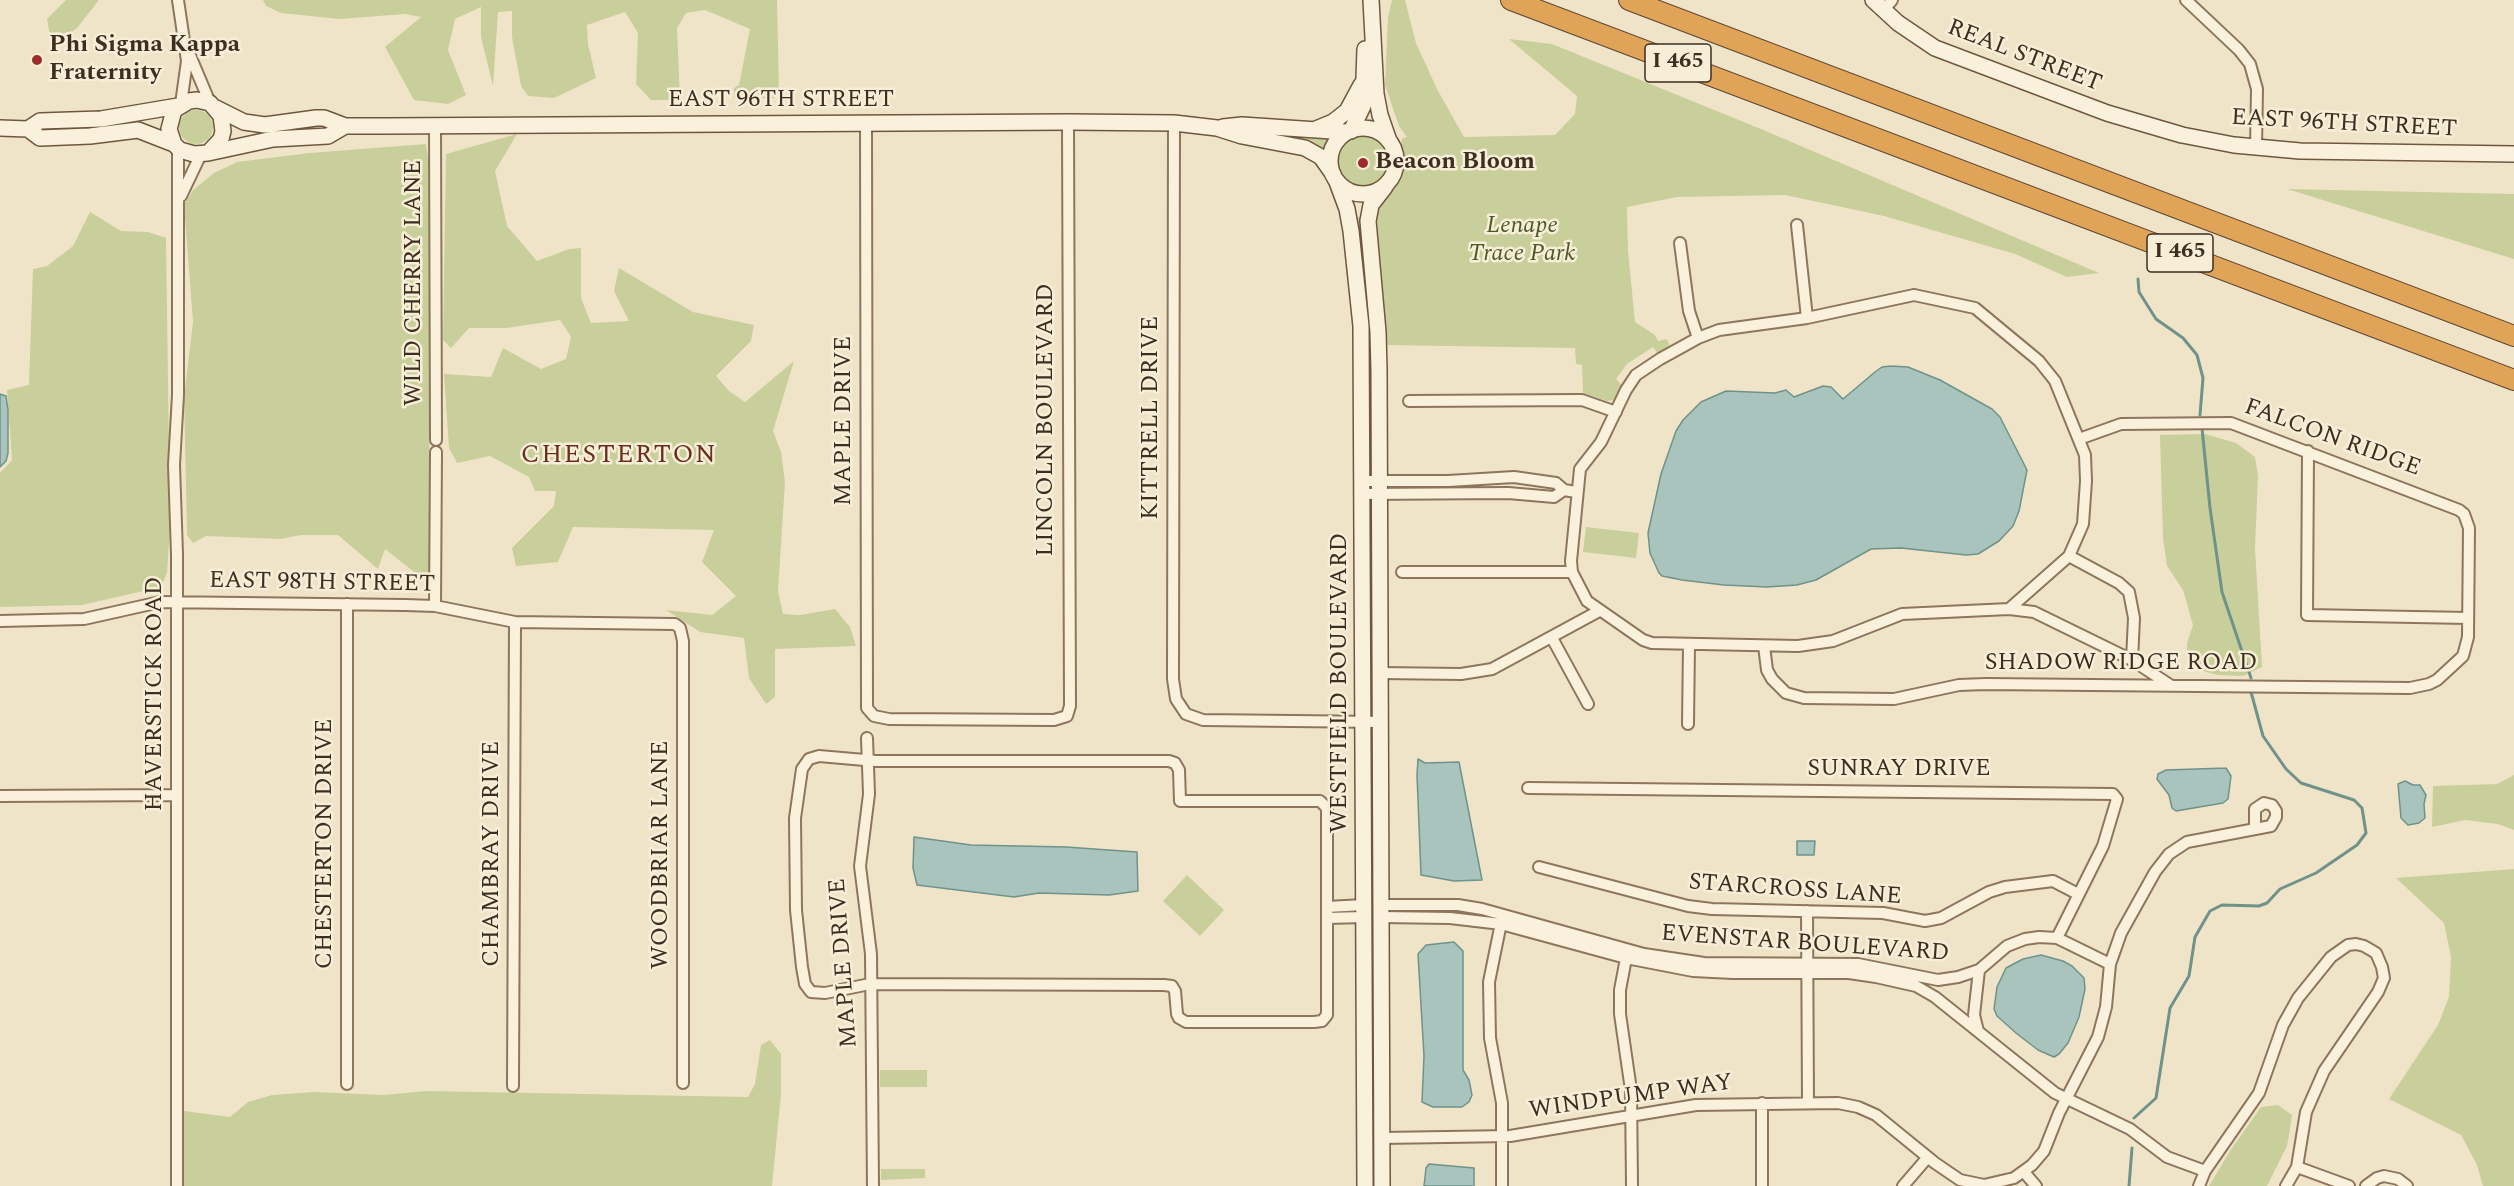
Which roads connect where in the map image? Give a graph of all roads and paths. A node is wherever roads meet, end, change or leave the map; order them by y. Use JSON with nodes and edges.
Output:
{"nodes":[{"id":1,"x":178,"y":0,"type":"edge"},
{"id":2,"x":1511,"y":0,"type":"edge"},
{"id":3,"x":1629,"y":0,"type":"edge"},
{"id":4,"x":2186,"y":0,"type":"edge"},
{"id":5,"x":1883,"y":4,"type":"edge"},
{"id":6,"x":1371,"y":7,"type":"edge"},
{"id":7,"x":186,"y":47,"type":"junction"},
{"id":8,"x":1365,"y":77,"type":"junction"},
{"id":9,"x":180,"y":105,"type":"junction"},
{"id":10,"x":213,"y":106,"type":"junction"},
{"id":11,"x":1068,"y":122,"type":"junction"},
{"id":12,"x":1174,"y":123,"type":"junction"},
{"id":13,"x":2138,"y":123,"type":"joint"},
{"id":14,"x":866,"y":124,"type":"junction"},
{"id":15,"x":345,"y":126,"type":"junction"},
{"id":16,"x":435,"y":126,"type":"junction"},
{"id":17,"x":0,"y":128,"type":"edge"},
{"id":18,"x":1217,"y":128,"type":"junction"},
{"id":19,"x":28,"y":129,"type":"junction"},
{"id":20,"x":1310,"y":131,"type":"junction"},
{"id":21,"x":1349,"y":131,"type":"junction"},
{"id":22,"x":1389,"y":141,"type":"junction"},
{"id":23,"x":176,"y":145,"type":"junction"},
{"id":24,"x":2256,"y":148,"type":"junction"},
{"id":25,"x":204,"y":153,"type":"junction"},
{"id":26,"x":2514,"y":154,"type":"edge"},
{"id":27,"x":1335,"y":178,"type":"junction"},
{"id":28,"x":1385,"y":187,"type":"junction"},
{"id":29,"x":178,"y":202,"type":"junction"},
{"id":30,"x":1797,"y":225,"type":"dead end"},
{"id":31,"x":1680,"y":243,"type":"dead end"},
{"id":32,"x":1807,"y":318,"type":"junction"},
{"id":33,"x":2514,"y":336,"type":"edge"},
{"id":34,"x":1698,"y":338,"type":"junction"},
{"id":35,"x":2514,"y":380,"type":"edge"},
{"id":36,"x":1408,"y":401,"type":"dead end"},
{"id":37,"x":1616,"y":412,"type":"junction"},
{"id":38,"x":2079,"y":439,"type":"junction"},
{"id":39,"x":436,"y":440,"type":"dead end"},
{"id":40,"x":2308,"y":451,"type":"junction"},
{"id":41,"x":436,"y":452,"type":"dead end"},
{"id":42,"x":1363,"y":487,"type":"junction"},
{"id":43,"x":1379,"y":487,"type":"junction"},
{"id":44,"x":1576,"y":492,"type":"junction"},
{"id":45,"x":2068,"y":556,"type":"junction"},
{"id":46,"x":1402,"y":572,"type":"dead end"},
{"id":47,"x":1572,"y":572,"type":"junction"},
{"id":48,"x":176,"y":602,"type":"junction"},
{"id":49,"x":347,"y":604,"type":"junction"},
{"id":50,"x":435,"y":606,"type":"junction"},
{"id":51,"x":2009,"y":609,"type":"junction"},
{"id":52,"x":1599,"y":611,"type":"junction"},
{"id":53,"x":2468,"y":618,"type":"junction"},
{"id":54,"x":0,"y":621,"type":"edge"},
{"id":55,"x":515,"y":622,"type":"junction"},
{"id":56,"x":680,"y":628,"type":"joint"},
{"id":57,"x":1552,"y":638,"type":"junction"},
{"id":58,"x":1689,"y":645,"type":"junction"},
{"id":59,"x":1764,"y":646,"type":"junction"},
{"id":60,"x":2132,"y":660,"type":"junction"},
{"id":61,"x":1380,"y":673,"type":"junction"},
{"id":62,"x":2170,"y":685,"type":"junction"},
{"id":63,"x":1588,"y":704,"type":"dead end"},
{"id":64,"x":874,"y":716,"type":"joint"},
{"id":65,"x":1363,"y":722,"type":"junction"},
{"id":66,"x":1381,"y":722,"type":"junction"},
{"id":67,"x":1688,"y":724,"type":"dead end"},
{"id":68,"x":867,"y":738,"type":"dead end"},
{"id":69,"x":867,"y":761,"type":"junction"},
{"id":70,"x":1528,"y":788,"type":"dead end"},
{"id":71,"x":177,"y":795,"type":"junction"},
{"id":72,"x":0,"y":796,"type":"edge"},
{"id":73,"x":2255,"y":829,"type":"dead end"},
{"id":74,"x":1539,"y":867,"type":"dead end"},
{"id":75,"x":2078,"y":894,"type":"junction"},
{"id":76,"x":1364,"y":911,"type":"junction"},
{"id":77,"x":1382,"y":911,"type":"junction"},
{"id":78,"x":1807,"y":911,"type":"junction"},
{"id":79,"x":1327,"y":913,"type":"junction"},
{"id":80,"x":1502,"y":919,"type":"junction"},
{"id":81,"x":2057,"y":938,"type":"junction"},
{"id":82,"x":1627,"y":954,"type":"junction"},
{"id":83,"x":2110,"y":964,"type":"junction"},
{"id":84,"x":1807,"y":968,"type":"junction"},
{"id":85,"x":1979,"y":970,"type":"junction"},
{"id":86,"x":870,"y":984,"type":"junction"},
{"id":87,"x":1978,"y":1031,"type":"junction"},
{"id":88,"x":683,"y":1083,"type":"dead end"},
{"id":89,"x":347,"y":1084,"type":"dead end"},
{"id":90,"x":513,"y":1086,"type":"dead end"},
{"id":91,"x":2066,"y":1100,"type":"junction"},
{"id":92,"x":1762,"y":1103,"type":"junction"},
{"id":93,"x":1808,"y":1103,"type":"junction"},
{"id":94,"x":1632,"y":1116,"type":"junction"},
{"id":95,"x":1502,"y":1137,"type":"junction"},
{"id":96,"x":1382,"y":1138,"type":"junction"},
{"id":97,"x":1928,"y":1157,"type":"junction"},
{"id":98,"x":2297,"y":1167,"type":"junction"},
{"id":99,"x":2205,"y":1171,"type":"junction"},
{"id":100,"x":2024,"y":1172,"type":"junction"},
{"id":101,"x":177,"y":1186,"type":"edge"},
{"id":102,"x":873,"y":1186,"type":"edge"},
{"id":103,"x":1365,"y":1186,"type":"edge"},
{"id":104,"x":1382,"y":1186,"type":"edge"},
{"id":105,"x":1502,"y":1186,"type":"edge"},
{"id":106,"x":1632,"y":1186,"type":"edge"},
{"id":107,"x":1762,"y":1186,"type":"edge"},
{"id":108,"x":1903,"y":1186,"type":"edge"},
{"id":109,"x":2036,"y":1186,"type":"edge"},
{"id":110,"x":2199,"y":1186,"type":"edge"},
{"id":111,"x":2286,"y":1186,"type":"edge"},
{"id":112,"x":2349,"y":1186,"type":"edge"},
{"id":113,"x":2366,"y":1186,"type":"edge"},
{"id":114,"x":2407,"y":1186,"type":"edge"}],
"edges":[{"from":1,"to":7,"type":"street"},
{"from":2,"to":35,"type":"highway","number":"I 465"},
{"from":3,"to":33,"type":"highway","number":"I 465"},
{"from":4,"to":24,"type":"street"},
{"from":5,"to":13,"type":"main road","name":"REAL STREET"},
{"from":6,"to":8,"type":"main road"},
{"from":6,"to":22,"type":"main road"},
{"from":7,"to":9,"type":"street"},
{"from":7,"to":10,"type":"street"},
{"from":8,"to":20,"type":"main road"},
{"from":8,"to":21,"type":"main road"},
{"from":9,"to":10,"type":"main road"},
{"from":9,"to":19,"type":"main road"},
{"from":9,"to":23,"type":"main road"},
{"from":10,"to":15,"type":"main road","name":"EAST 96TH STREET"},
{"from":10,"to":25,"type":"main road"},
{"from":11,"to":12,"type":"main road","name":"EAST 96TH STREET"},
{"from":11,"to":14,"type":"main road","name":"EAST 96TH STREET"},
{"from":11,"to":64,"type":"street","name":"LINCOLN BOULEVARD"},
{"from":12,"to":18,"type":"main road","name":"EAST 96TH STREET"},
{"from":12,"to":65,"type":"street","name":"KITTRELL DRIVE"},
{"from":13,"to":24,"type":"main road","name":"EAST 96TH STREET"},
{"from":14,"to":16,"type":"main road","name":"EAST 96TH STREET"},
{"from":14,"to":64,"type":"street","name":"MAPLE DRIVE"},
{"from":15,"to":16,"type":"main road","name":"EAST 96TH STREET"},
{"from":15,"to":25,"type":"main road","name":"EAST 96TH STREET"},
{"from":16,"to":39,"type":"street","name":"WILD CHERRY LANE"},
{"from":17,"to":19,"type":"main road"},
{"from":18,"to":20,"type":"main road","name":"EAST 96TH STREET"},
{"from":18,"to":27,"type":"main road","name":"EAST 96TH STREET"},
{"from":19,"to":23,"type":"main road"},
{"from":20,"to":21,"type":"main road","name":"EAST 96TH STREET"},
{"from":21,"to":22,"type":"main road"},
{"from":21,"to":27,"type":"main road"},
{"from":22,"to":28,"type":"main road"},
{"from":23,"to":25,"type":"main road"},
{"from":23,"to":29,"type":"street","name":"HAVERSTICK ROAD"},
{"from":24,"to":26,"type":"main road","name":"EAST 96TH STREET"},
{"from":25,"to":29,"type":"street","name":"HAVERSTICK ROAD"},
{"from":27,"to":28,"type":"main road"},
{"from":27,"to":42,"type":"main road","name":"WESTFIELD BOULEVARD"},
{"from":28,"to":43,"type":"main road","name":"WESTFIELD BOULEVARD"},
{"from":29,"to":48,"type":"street","name":"HAVERSTICK ROAD"},
{"from":30,"to":32,"type":"street"},
{"from":31,"to":34,"type":"street"},
{"from":32,"to":34,"type":"street"},
{"from":32,"to":38,"type":"street"},
{"from":34,"to":37,"type":"street"},
{"from":36,"to":37,"type":"street"},
{"from":37,"to":44,"type":"street"},
{"from":38,"to":40,"type":"street","name":"FALCON RIDGE"},
{"from":38,"to":45,"type":"street"},
{"from":40,"to":53,"type":"street","name":"FALCON RIDGE"},
{"from":40,"to":53,"type":"street"},
{"from":41,"to":50,"type":"street"},
{"from":42,"to":43,"type":"street"},
{"from":42,"to":65,"type":"main road","name":"WESTFIELD BOULEVARD"},
{"from":43,"to":44,"type":"street"},
{"from":43,"to":61,"type":"main road","name":"WESTFIELD BOULEVARD"},
{"from":44,"to":47,"type":"street"},
{"from":45,"to":51,"type":"street"},
{"from":45,"to":60,"type":"street"},
{"from":46,"to":47,"type":"street"},
{"from":47,"to":52,"type":"street"},
{"from":48,"to":49,"type":"street","name":"EAST 98TH STREET"},
{"from":48,"to":54,"type":"street","name":"EAST 98TH STREET"},
{"from":48,"to":71,"type":"street","name":"HAVERSTICK ROAD"},
{"from":49,"to":50,"type":"street","name":"EAST 98TH STREET"},
{"from":49,"to":89,"type":"street","name":"CHESTERTON DRIVE"},
{"from":50,"to":55,"type":"street","name":"EAST 98TH STREET"},
{"from":51,"to":59,"type":"street"},
{"from":51,"to":60,"type":"street"},
{"from":52,"to":57,"type":"street"},
{"from":52,"to":58,"type":"street"},
{"from":53,"to":62,"type":"street","name":"SHADOW RIDGE ROAD"},
{"from":55,"to":56,"type":"street","name":"EAST 98TH STREET"},
{"from":55,"to":90,"type":"street","name":"CHAMBRAY DRIVE"},
{"from":56,"to":88,"type":"street","name":"WOODBRIAR LANE"},
{"from":57,"to":61,"type":"street"},
{"from":57,"to":63,"type":"street"},
{"from":58,"to":59,"type":"street"},
{"from":58,"to":67,"type":"street"},
{"from":59,"to":62,"type":"street","name":"SHADOW RIDGE ROAD"},
{"from":60,"to":62,"type":"street"},
{"from":61,"to":66,"type":"main road","name":"WESTFIELD BOULEVARD"},
{"from":65,"to":66,"type":"street"},
{"from":65,"to":76,"type":"main road","name":"WESTFIELD BOULEVARD"},
{"from":66,"to":77,"type":"main road","name":"WESTFIELD BOULEVARD"},
{"from":68,"to":69,"type":"street","name":"MAPLE DRIVE"},
{"from":69,"to":79,"type":"street"},
{"from":69,"to":86,"type":"street","name":"MAPLE DRIVE"},
{"from":69,"to":86,"type":"street"},
{"from":70,"to":75,"type":"street","name":"SUNRAY DRIVE"},
{"from":71,"to":72,"type":"street"},
{"from":71,"to":101,"type":"street","name":"HAVERSTICK ROAD"},
{"from":73,"to":83,"type":"street","name":"WINDPUMP WAY"},
{"from":74,"to":78,"type":"street","name":"STARCROSS LANE"},
{"from":75,"to":78,"type":"street","name":"STARCROSS LANE"},
{"from":75,"to":81,"type":"street","name":"SUNRAY DRIVE"},
{"from":76,"to":79,"type":"street"},
{"from":76,"to":103,"type":"main road","name":"WESTFIELD BOULEVARD"},
{"from":77,"to":80,"type":"street","name":"EVENSTAR BOULEVARD"},
{"from":77,"to":96,"type":"main road","name":"WESTFIELD BOULEVARD"},
{"from":78,"to":84,"type":"street"},
{"from":79,"to":86,"type":"street"},
{"from":80,"to":82,"type":"street","name":"EVENSTAR BOULEVARD"},
{"from":80,"to":95,"type":"street"},
{"from":81,"to":83,"type":"street","name":"EVENSTAR BOULEVARD"},
{"from":81,"to":85,"type":"street","name":"EVENSTAR BOULEVARD"},
{"from":82,"to":84,"type":"street","name":"EVENSTAR BOULEVARD"},
{"from":82,"to":94,"type":"street"},
{"from":83,"to":91,"type":"street","name":"WINDPUMP WAY"},
{"from":84,"to":85,"type":"street","name":"EVENSTAR BOULEVARD"},
{"from":84,"to":87,"type":"street","name":"EVENSTAR BOULEVARD"},
{"from":84,"to":93,"type":"street"},
{"from":85,"to":87,"type":"street","name":"EVENSTAR BOULEVARD"},
{"from":86,"to":102,"type":"street","name":"MAPLE DRIVE"},
{"from":87,"to":91,"type":"street","name":"EVENSTAR BOULEVARD"},
{"from":91,"to":99,"type":"street","name":"EVENSTAR BOULEVARD"},
{"from":91,"to":100,"type":"street","name":"WINDPUMP WAY"},
{"from":92,"to":93,"type":"street","name":"WINDPUMP WAY"},
{"from":92,"to":94,"type":"street","name":"WINDPUMP WAY"},
{"from":92,"to":107,"type":"street"},
{"from":93,"to":97,"type":"street","name":"WINDPUMP WAY"},
{"from":94,"to":95,"type":"street","name":"WINDPUMP WAY"},
{"from":94,"to":106,"type":"street"},
{"from":95,"to":96,"type":"street","name":"WINDPUMP WAY"},
{"from":95,"to":105,"type":"street"},
{"from":96,"to":104,"type":"main road","name":"WESTFIELD BOULEVARD"},
{"from":97,"to":100,"type":"street","name":"WINDPUMP WAY"},
{"from":97,"to":108,"type":"street"},
{"from":98,"to":99,"type":"street"},
{"from":98,"to":111,"type":"street"},
{"from":98,"to":112,"type":"street"},
{"from":99,"to":110,"type":"street"},
{"from":100,"to":109,"type":"street"},
{"from":113,"to":114,"type":"street"}]}
